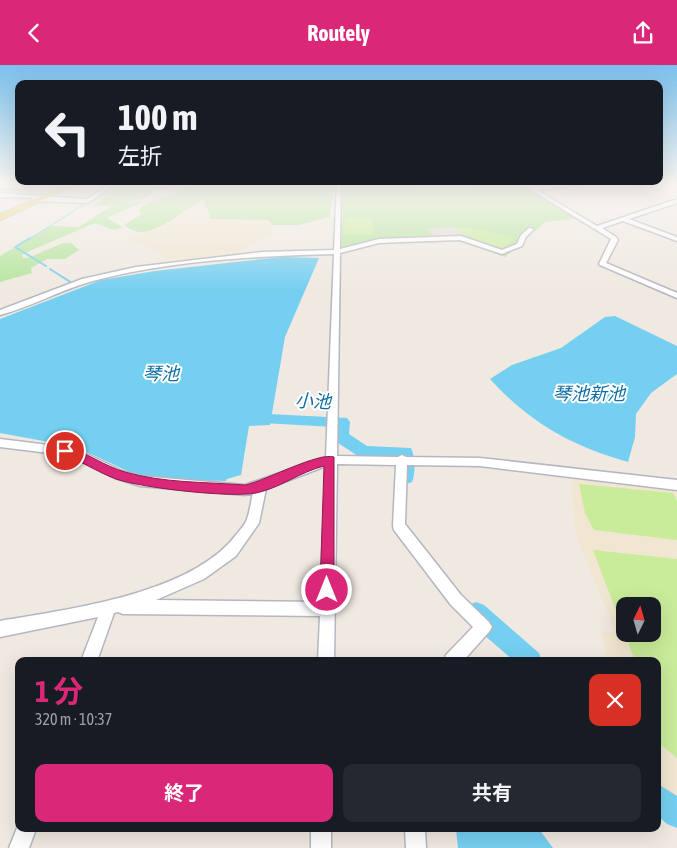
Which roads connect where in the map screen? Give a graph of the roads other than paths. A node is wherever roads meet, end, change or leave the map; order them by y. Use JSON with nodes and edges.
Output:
{"nodes":[{"id":1,"x":337,"y":219,"type":"edge"},
{"id":2,"x":581,"y":219,"type":"edge"},
{"id":3,"x":623,"y":219,"type":"joint"},
{"id":4,"x":596,"y":228,"type":"junction"},
{"id":5,"x":531,"y":229,"type":"dead end"},
{"id":6,"x":677,"y":239,"type":"edge"},
{"id":7,"x":336,"y":252,"type":"junction"},
{"id":8,"x":677,"y":295,"type":"edge"},
{"id":9,"x":0,"y":313,"type":"edge"},
{"id":10,"x":0,"y":443,"type":"edge"},
{"id":11,"x":402,"y":459,"type":"junction"},
{"id":12,"x":330,"y":460,"type":"junction"},
{"id":13,"x":677,"y":485,"type":"edge"},
{"id":14,"x":260,"y":487,"type":"junction"},
{"id":15,"x":109,"y":607,"type":"junction"},
{"id":16,"x":327,"y":609,"type":"junction"},
{"id":17,"x":0,"y":629,"type":"edge"},
{"id":18,"x":90,"y":657,"type":"edge"},
{"id":19,"x":326,"y":657,"type":"edge"},
{"id":20,"x":456,"y":657,"type":"edge"},
{"id":21,"x":25,"y":832,"type":"edge"},
{"id":22,"x":321,"y":832,"type":"edge"},
{"id":23,"x":415,"y":832,"type":"edge"},
{"id":24,"x":19,"y":848,"type":"edge"},
{"id":25,"x":321,"y":848,"type":"edge"},
{"id":26,"x":416,"y":848,"type":"edge"}],
"edges":[{"from":1,"to":7,"type":"street"},
{"from":2,"to":4,"type":"street"},
{"from":3,"to":4,"type":"street"},
{"from":3,"to":6,"type":"street"},
{"from":4,"to":8,"type":"street"},
{"from":5,"to":7,"type":"street"},
{"from":7,"to":9,"type":"street"},
{"from":7,"to":12,"type":"street"},
{"from":10,"to":14,"type":"street"},
{"from":11,"to":12,"type":"street"},
{"from":11,"to":13,"type":"street"},
{"from":11,"to":20,"type":"street"},
{"from":12,"to":14,"type":"street"},
{"from":12,"to":16,"type":"street"},
{"from":14,"to":15,"type":"street"},
{"from":15,"to":16,"type":"street"},
{"from":15,"to":17,"type":"street"},
{"from":15,"to":18,"type":"street"},
{"from":16,"to":19,"type":"street"},
{"from":21,"to":24,"type":"street"},
{"from":22,"to":25,"type":"street"},
{"from":23,"to":26,"type":"street"}]}
